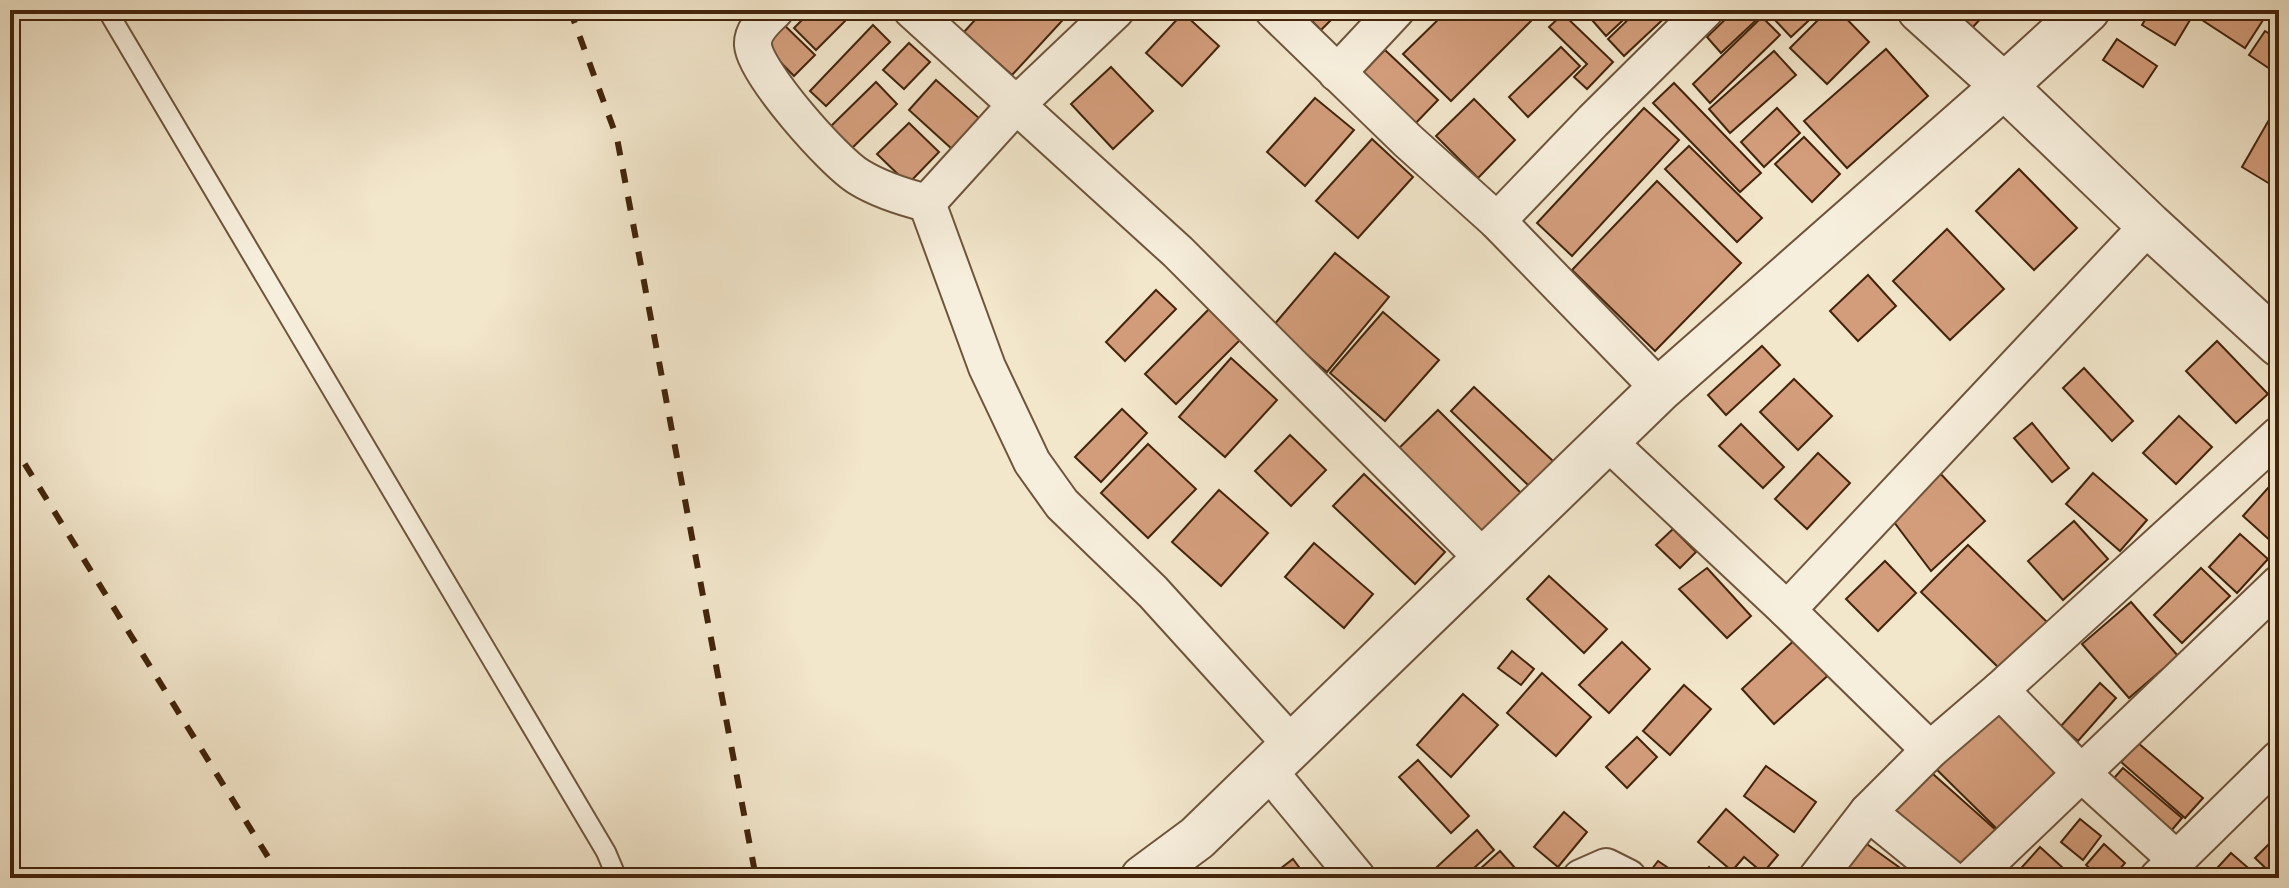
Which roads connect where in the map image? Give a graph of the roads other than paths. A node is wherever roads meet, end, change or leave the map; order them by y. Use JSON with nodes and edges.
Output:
{"nodes":[{"id":1,"x":107,"y":10,"type":"edge"},
{"id":2,"x":775,"y":10,"type":"edge"},
{"id":3,"x":912,"y":10,"type":"edge"},
{"id":4,"x":1116,"y":10,"type":"edge"},
{"id":5,"x":1273,"y":10,"type":"edge"},
{"id":6,"x":1396,"y":10,"type":"edge"},
{"id":7,"x":1705,"y":10,"type":"edge"},
{"id":8,"x":1920,"y":10,"type":"edge"},
{"id":9,"x":2087,"y":10,"type":"edge"},
{"id":10,"x":1337,"y":73,"type":"junction"},
{"id":11,"x":2004,"y":86,"type":"junction"},
{"id":12,"x":1015,"y":106,"type":"junction"},
{"id":13,"x":927,"y":203,"type":"junction"},
{"id":14,"x":1497,"y":221,"type":"junction"},
{"id":15,"x":2149,"y":225,"type":"junction"},
{"id":16,"x":2279,"y":344,"type":"edge"},
{"id":17,"x":1660,"y":389,"type":"junction"},
{"id":18,"x":2279,"y":435,"type":"edge"},
{"id":19,"x":1607,"y":441,"type":"junction"},
{"id":20,"x":1485,"y":560,"type":"junction"},
{"id":21,"x":2279,"y":584,"type":"edge"},
{"id":22,"x":1787,"y":610,"type":"junction"},
{"id":23,"x":2000,"y":690,"type":"junction"},
{"id":24,"x":1930,"y":750,"type":"junction"},
{"id":25,"x":1280,"y":757,"type":"junction"},
{"id":26,"x":2279,"y":759,"type":"edge"},
{"id":27,"x":2081,"y":773,"type":"junction"},
{"id":28,"x":1868,"y":812,"type":"junction"},
{"id":29,"x":2167,"y":868,"type":"edge"},
{"id":30,"x":617,"y":878,"type":"edge"},
{"id":31,"x":1143,"y":878,"type":"edge"},
{"id":32,"x":1357,"y":878,"type":"edge"},
{"id":33,"x":1581,"y":878,"type":"edge"},
{"id":34,"x":1628,"y":878,"type":"edge"},
{"id":35,"x":1817,"y":878,"type":"edge"},
{"id":36,"x":1949,"y":878,"type":"edge"},
{"id":37,"x":1972,"y":878,"type":"edge"}],
"edges":[{"from":1,"to":30,"type":"lane"},
{"from":2,"to":13,"type":"street"},
{"from":3,"to":12,"type":"street"},
{"from":4,"to":12,"type":"street"},
{"from":5,"to":10,"type":"street"},
{"from":6,"to":10,"type":"street"},
{"from":7,"to":14,"type":"street"},
{"from":8,"to":11,"type":"street"},
{"from":9,"to":11,"type":"street"},
{"from":10,"to":14,"type":"street"},
{"from":11,"to":15,"type":"street"},
{"from":11,"to":17,"type":"street"},
{"from":12,"to":13,"type":"street"},
{"from":12,"to":20,"type":"street"},
{"from":13,"to":25,"type":"street"},
{"from":14,"to":17,"type":"street"},
{"from":15,"to":16,"type":"street"},
{"from":15,"to":22,"type":"street"},
{"from":17,"to":19,"type":"street"},
{"from":18,"to":23,"type":"street"},
{"from":19,"to":20,"type":"street"},
{"from":19,"to":22,"type":"street"},
{"from":20,"to":25,"type":"street"},
{"from":21,"to":27,"type":"street"},
{"from":22,"to":24,"type":"street"},
{"from":23,"to":24,"type":"street"},
{"from":23,"to":27,"type":"street"},
{"from":24,"to":28,"type":"street"},
{"from":25,"to":31,"type":"street"},
{"from":25,"to":32,"type":"street"},
{"from":26,"to":29,"type":"street"},
{"from":27,"to":29,"type":"street"},
{"from":27,"to":37,"type":"street"},
{"from":28,"to":35,"type":"street"},
{"from":28,"to":36,"type":"street"},
{"from":33,"to":34,"type":"street"}]}
